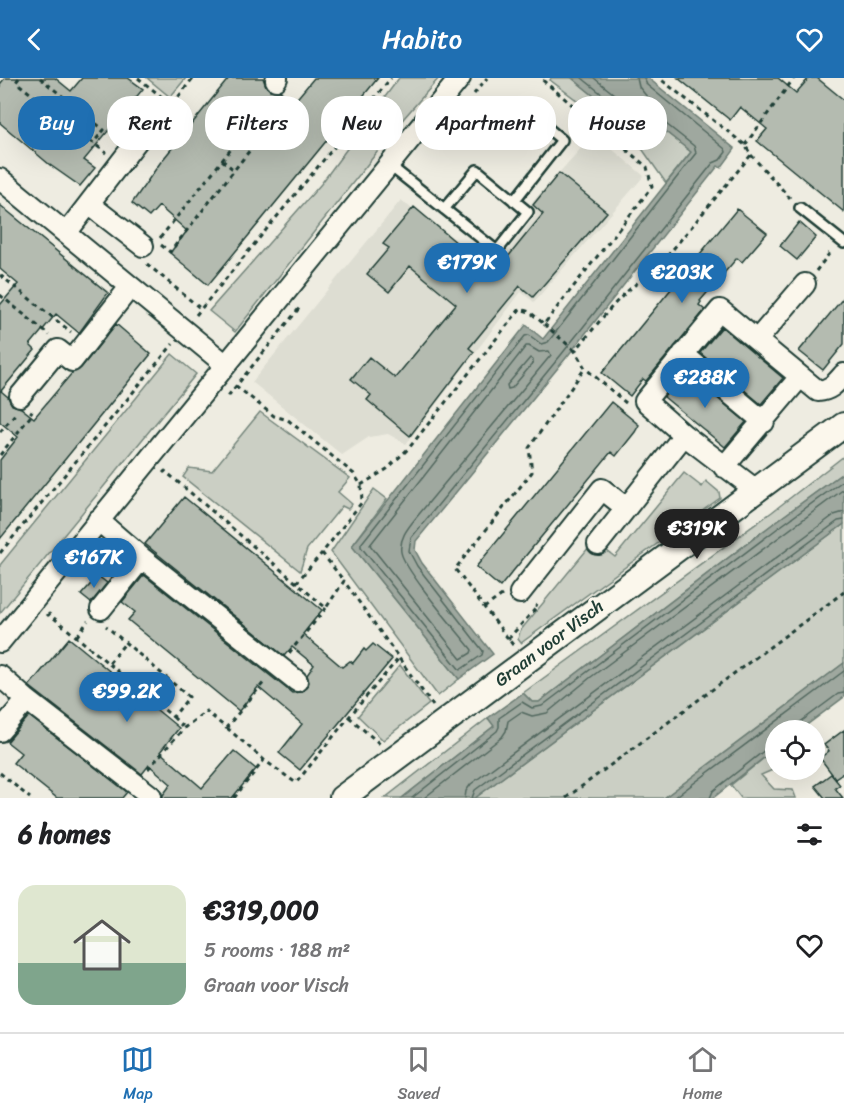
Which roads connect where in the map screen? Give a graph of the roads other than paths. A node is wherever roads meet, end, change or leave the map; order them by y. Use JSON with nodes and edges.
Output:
{"nodes":[{"id":1,"x":460,"y":78,"type":"edge"},
{"id":2,"x":556,"y":135,"type":"edge"},
{"id":3,"x":556,"y":148,"type":"edge"},
{"id":4,"x":130,"y":150,"type":"edge"},
{"id":5,"x":554,"y":150,"type":"edge"},
{"id":6,"x":389,"y":165,"type":"junction"},
{"id":7,"x":0,"y":179,"type":"edge"},
{"id":8,"x":514,"y":201,"type":"junction"},
{"id":9,"x":89,"y":204,"type":"junction"},
{"id":10,"x":800,"y":208,"type":"road end"},
{"id":11,"x":444,"y":209,"type":"junction"},
{"id":12,"x":67,"y":232,"type":"junction"},
{"id":13,"x":842,"y":242,"type":"edge"},
{"id":14,"x":143,"y":253,"type":"road end"},
{"id":15,"x":805,"y":284,"type":"road end"},
{"id":16,"x":130,"y":287,"type":"junction"},
{"id":17,"x":757,"y":340,"type":"junction"},
{"id":18,"x":683,"y":354,"type":"junction"},
{"id":19,"x":226,"y":365,"type":"junction"},
{"id":20,"x":844,"y":374,"type":"edge"},
{"id":21,"x":800,"y":377,"type":"junction"},
{"id":22,"x":23,"y":403,"type":"road end"},
{"id":23,"x":764,"y":422,"type":"junction"},
{"id":24,"x":844,"y":425,"type":"edge"},
{"id":25,"x":684,"y":435,"type":"junction"},
{"id":26,"x":724,"y":467,"type":"junction"},
{"id":27,"x":756,"y":490,"type":"junction"},
{"id":28,"x":626,"y":508,"type":"junction"},
{"id":29,"x":98,"y":520,"type":"junction"},
{"id":30,"x":598,"y":544,"type":"dead end"},
{"id":31,"x":142,"y":558,"type":"junction"},
{"id":32,"x":520,"y":592,"type":"road end"},
{"id":33,"x":99,"y":616,"type":"road end"},
{"id":34,"x":0,"y":642,"type":"edge"},
{"id":35,"x":0,"y":676,"type":"edge"},
{"id":36,"x":297,"y":681,"type":"dead end"},
{"id":37,"x":27,"y":700,"type":"junction"},
{"id":38,"x":0,"y":731,"type":"edge"},
{"id":39,"x":151,"y":796,"type":"dead end"},
{"id":40,"x":342,"y":798,"type":"edge"}],
"edges":[{"from":1,"to":6,"type":"street"},
{"from":2,"to":3,"type":"lane"},
{"from":4,"to":9,"type":"street"},
{"from":5,"to":8,"type":"lane"},
{"from":6,"to":11,"type":"lane"},
{"from":6,"to":19,"type":"street"},
{"from":7,"to":12,"type":"street"},
{"from":8,"to":11,"type":"lane"},
{"from":8,"to":11,"type":"lane"},
{"from":9,"to":12,"type":"street"},
{"from":9,"to":14,"type":"street"},
{"from":10,"to":13,"type":"lane"},
{"from":12,"to":16,"type":"street"},
{"from":15,"to":17,"type":"street"},
{"from":16,"to":19,"type":"street"},
{"from":16,"to":22,"type":"street"},
{"from":17,"to":18,"type":"street"},
{"from":17,"to":21,"type":"street"},
{"from":18,"to":23,"type":"street"},
{"from":18,"to":25,"type":"street"},
{"from":19,"to":29,"type":"street"},
{"from":20,"to":21,"type":"street"},
{"from":21,"to":23,"type":"street"},
{"from":23,"to":26,"type":"street"},
{"from":24,"to":27,"type":"street","name":"Graan voor Visch"},
{"from":25,"to":26,"type":"street"},
{"from":25,"to":28,"type":"street"},
{"from":26,"to":27,"type":"street"},
{"from":27,"to":40,"type":"street","name":"Graan voor Visch"},
{"from":28,"to":30,"type":"street"},
{"from":28,"to":32,"type":"street"},
{"from":29,"to":31,"type":"street"},
{"from":29,"to":34,"type":"street"},
{"from":31,"to":33,"type":"street"},
{"from":31,"to":36,"type":"street"},
{"from":35,"to":37,"type":"street"},
{"from":37,"to":38,"type":"street"},
{"from":37,"to":39,"type":"street"}]}
